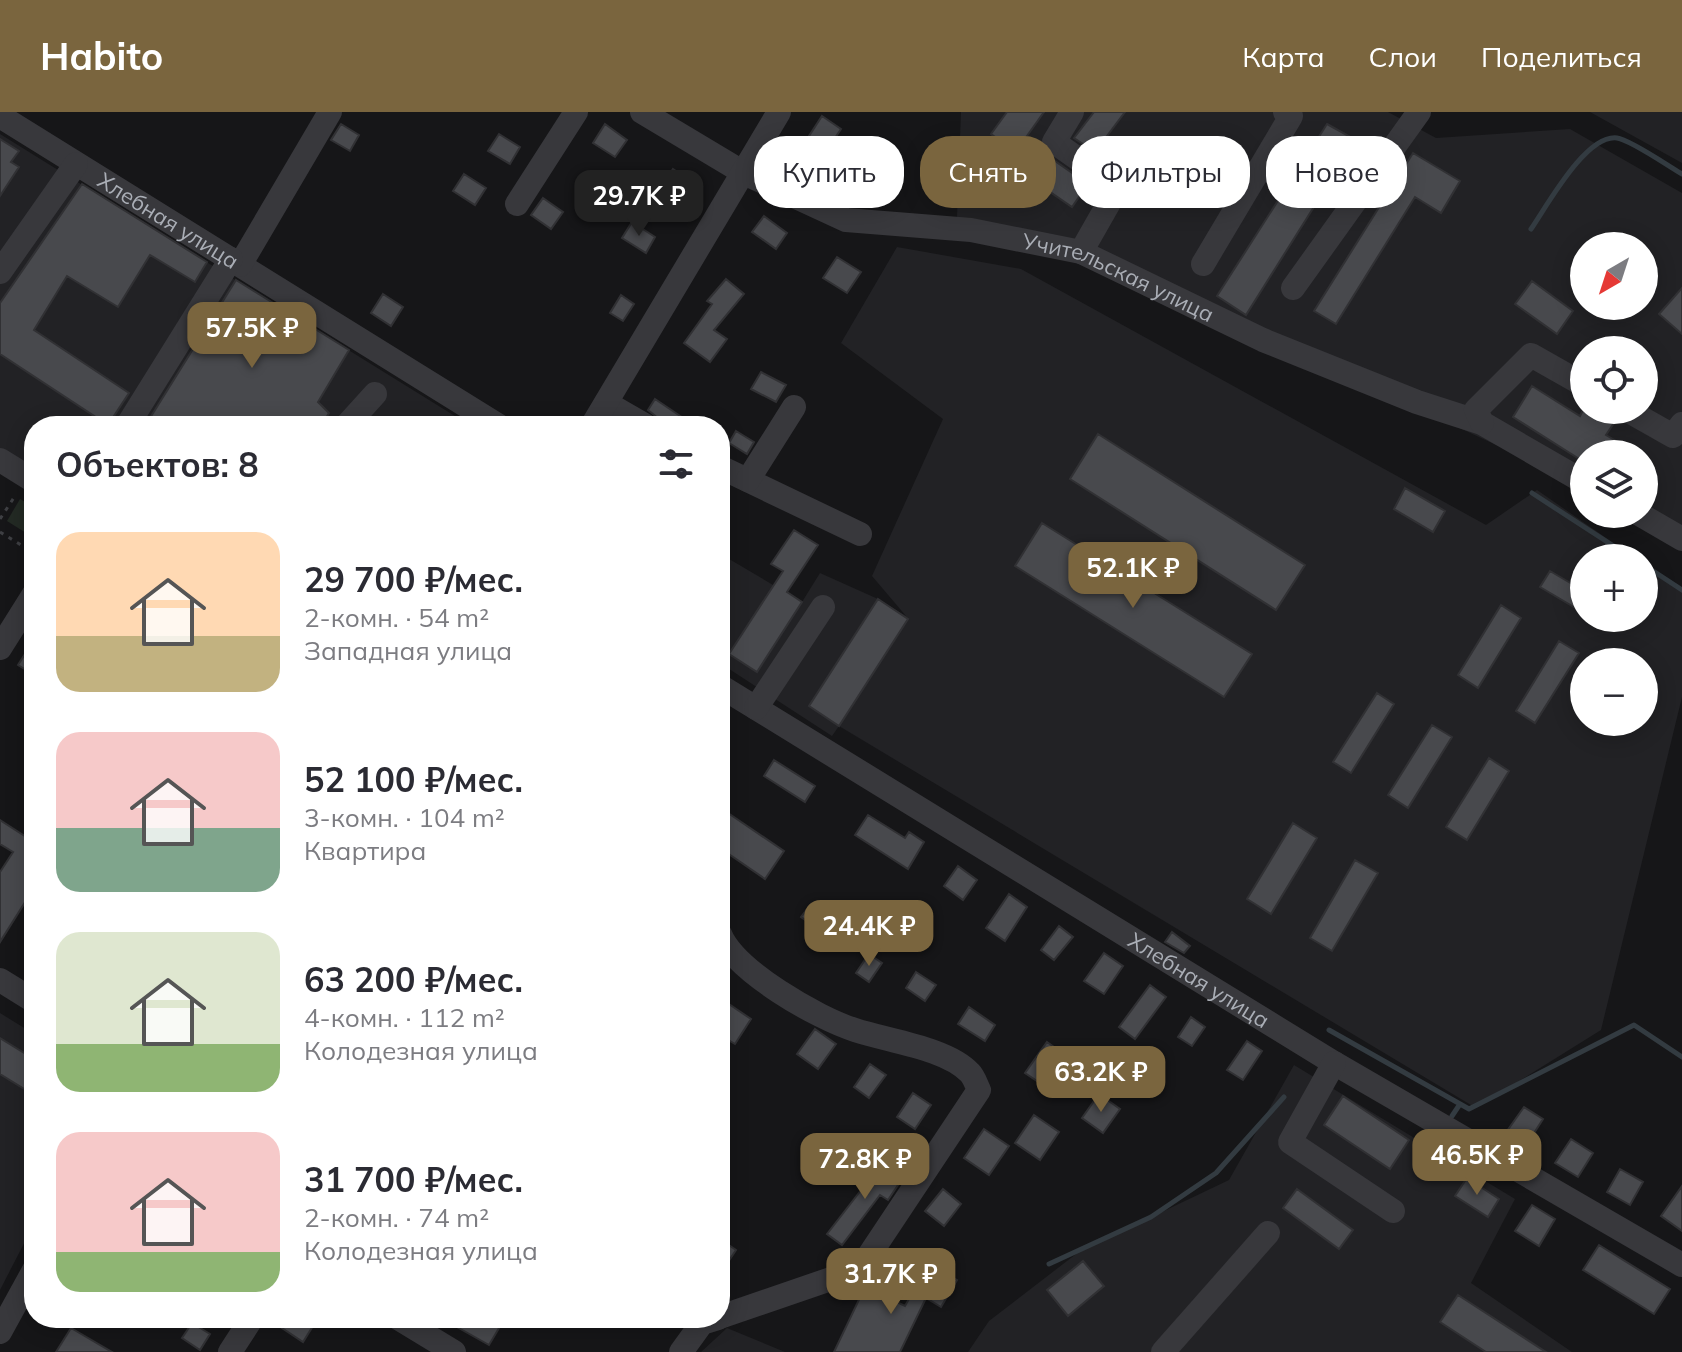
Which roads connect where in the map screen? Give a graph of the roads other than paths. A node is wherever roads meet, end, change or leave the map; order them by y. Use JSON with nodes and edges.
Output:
{"nodes":[{"id":1,"x":330,"y":112,"type":"edge"},
{"id":2,"x":576,"y":112,"type":"edge"},
{"id":3,"x":642,"y":112,"type":"edge"},
{"id":4,"x":779,"y":112,"type":"edge"},
{"id":5,"x":1072,"y":112,"type":"edge"},
{"id":6,"x":1285,"y":112,"type":"edge"},
{"id":7,"x":1419,"y":112,"type":"edge"},
{"id":8,"x":0,"y":116,"type":"edge"},
{"id":9,"x":76,"y":164,"type":"junction"},
{"id":10,"x":744,"y":173,"type":"junction"},
{"id":11,"x":517,"y":204,"type":"dead end"},
{"id":12,"x":1081,"y":252,"type":"junction"},
{"id":13,"x":236,"y":262,"type":"junction"},
{"id":14,"x":1203,"y":264,"type":"dead end"},
{"id":15,"x":0,"y":272,"type":"edge"},
{"id":16,"x":1293,"y":288,"type":"dead end"},
{"id":17,"x":1570,"y":377,"type":"edge"},
{"id":18,"x":375,"y":394,"type":"dead end"},
{"id":19,"x":606,"y":403,"type":"junction"},
{"id":20,"x":794,"y":407,"type":"dead end"},
{"id":21,"x":134,"y":416,"type":"edge"},
{"id":22,"x":355,"y":416,"type":"edge"},
{"id":23,"x":483,"y":416,"type":"edge"},
{"id":24,"x":598,"y":416,"type":"edge"},
{"id":25,"x":629,"y":416,"type":"edge"},
{"id":26,"x":1482,"y":423,"type":"junction"},
{"id":27,"x":1652,"y":424,"type":"edge"},
{"id":28,"x":1682,"y":424,"type":"edge"},
{"id":29,"x":0,"y":460,"type":"edge"},
{"id":30,"x":730,"y":472,"type":"edge"},
{"id":31,"x":1570,"y":474,"type":"edge"},
{"id":32,"x":24,"y":480,"type":"edge"},
{"id":33,"x":748,"y":480,"type":"junction"},
{"id":34,"x":1658,"y":525,"type":"edge"},
{"id":35,"x":860,"y":534,"type":"dead end"},
{"id":36,"x":1682,"y":539,"type":"edge"},
{"id":37,"x":823,"y":607,"type":"dead end"},
{"id":38,"x":24,"y":610,"type":"edge"},
{"id":39,"x":0,"y":648,"type":"edge"},
{"id":40,"x":730,"y":692,"type":"edge"},
{"id":41,"x":756,"y":708,"type":"junction"},
{"id":42,"x":730,"y":950,"type":"edge"},
{"id":43,"x":0,"y":980,"type":"edge"},
{"id":44,"x":24,"y":995,"type":"edge"},
{"id":45,"x":1334,"y":1063,"type":"junction"},
{"id":46,"x":1393,"y":1211,"type":"dead end"},
{"id":47,"x":1268,"y":1233,"type":"dead end"},
{"id":48,"x":1682,"y":1265,"type":"edge"},
{"id":49,"x":24,"y":1288,"type":"edge"},
{"id":50,"x":730,"y":1312,"type":"edge"},
{"id":51,"x":246,"y":1328,"type":"edge"},
{"id":52,"x":416,"y":1328,"type":"edge"},
{"id":53,"x":701,"y":1328,"type":"edge"},
{"id":54,"x":0,"y":1332,"type":"edge"},
{"id":55,"x":230,"y":1352,"type":"edge"},
{"id":56,"x":454,"y":1352,"type":"edge"},
{"id":57,"x":681,"y":1352,"type":"edge"},
{"id":58,"x":1163,"y":1352,"type":"edge"}],
"edges":[{"from":1,"to":13,"type":"street"},
{"from":2,"to":11,"type":"street"},
{"from":3,"to":10,"type":"street","name":"Учительская улица"},
{"from":4,"to":10,"type":"street"},
{"from":5,"to":12,"type":"street"},
{"from":6,"to":14,"type":"street"},
{"from":7,"to":16,"type":"street"},
{"from":8,"to":9,"type":"street","name":"Хлебная улица"},
{"from":9,"to":13,"type":"street","name":"Хлебная улица"},
{"from":9,"to":15,"type":"street"},
{"from":10,"to":12,"type":"street","name":"Учительская улица"},
{"from":10,"to":19,"type":"street"},
{"from":12,"to":26,"type":"street","name":"Учительская улица"},
{"from":13,"to":21,"type":"street"},
{"from":13,"to":23,"type":"street","name":"Хлебная улица"},
{"from":17,"to":26,"type":"street"},
{"from":18,"to":22,"type":"street"},
{"from":19,"to":24,"type":"street"},
{"from":19,"to":25,"type":"street"},
{"from":20,"to":33,"type":"street"},
{"from":26,"to":31,"type":"street","name":"Учительская улица"},
{"from":27,"to":28,"type":"street"},
{"from":29,"to":32,"type":"street"},
{"from":30,"to":33,"type":"street"},
{"from":33,"to":35,"type":"street"},
{"from":34,"to":36,"type":"street"},
{"from":37,"to":41,"type":"street"},
{"from":38,"to":39,"type":"street"},
{"from":40,"to":41,"type":"street","name":"Хлебная улица"},
{"from":41,"to":45,"type":"street","name":"Хлебная улица"},
{"from":42,"to":50,"type":"street"},
{"from":43,"to":44,"type":"street"},
{"from":45,"to":46,"type":"street"},
{"from":45,"to":48,"type":"street","name":"Хлебная улица"},
{"from":47,"to":58,"type":"street"},
{"from":49,"to":54,"type":"street"},
{"from":51,"to":55,"type":"street"},
{"from":52,"to":56,"type":"street"},
{"from":53,"to":57,"type":"street"}]}
